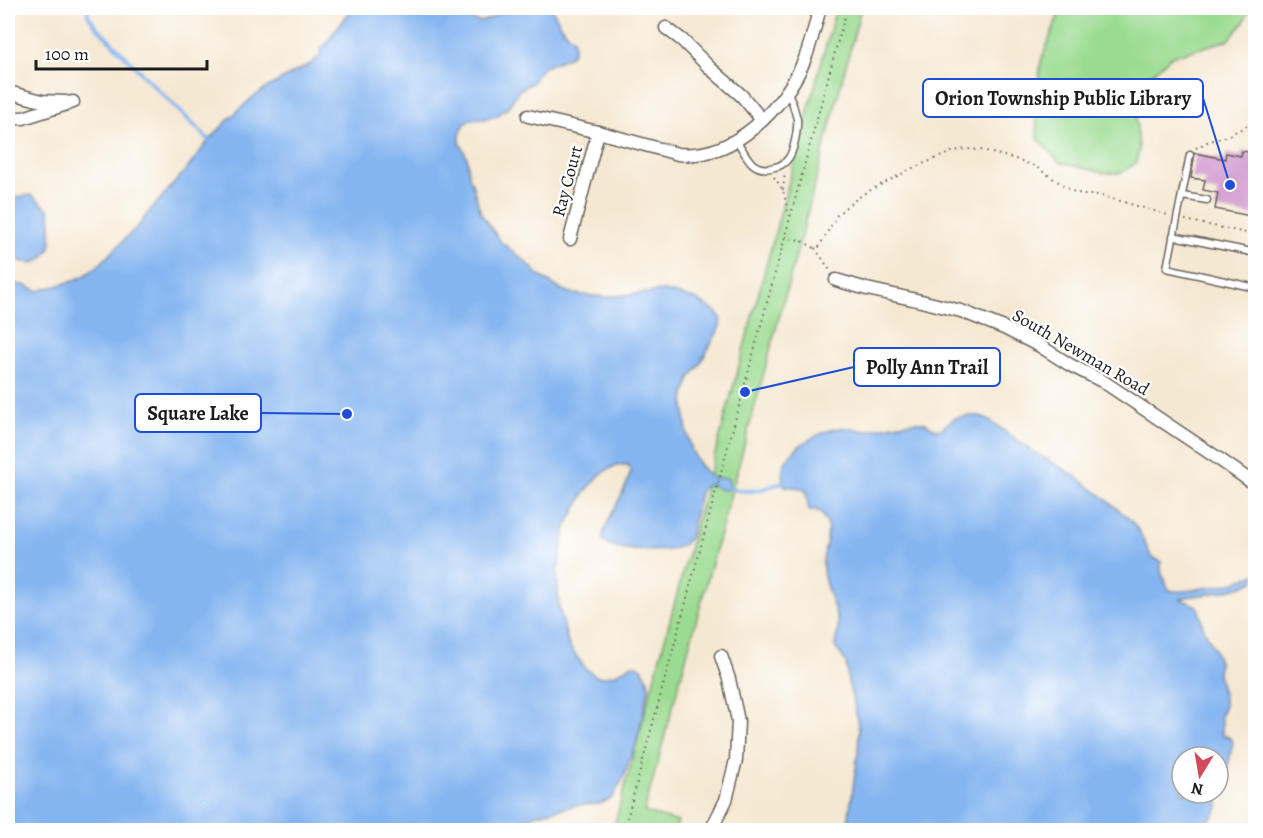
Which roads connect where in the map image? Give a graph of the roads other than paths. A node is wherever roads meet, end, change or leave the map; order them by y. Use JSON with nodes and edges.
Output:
{"nodes":[{"id":1,"x":820,"y":8,"type":"edge"},
{"id":2,"x":666,"y":28,"type":"dead end"},
{"id":3,"x":8,"y":92,"type":"edge"},
{"id":4,"x":788,"y":92,"type":"junction"},
{"id":5,"x":528,"y":116,"type":"dead end"},
{"id":6,"x":8,"y":118,"type":"edge"},
{"id":7,"x":762,"y":120,"type":"junction"},
{"id":8,"x":598,"y":132,"type":"junction"},
{"id":9,"x":736,"y":141,"type":"junction"},
{"id":10,"x":1190,"y":155,"type":"road end"},
{"id":11,"x":1182,"y":196,"type":"junction"},
{"id":12,"x":1207,"y":200,"type":"dead end"},
{"id":13,"x":1173,"y":236,"type":"junction"},
{"id":14,"x":570,"y":239,"type":"dead end"},
{"id":15,"x":1256,"y":254,"type":"edge"},
{"id":16,"x":836,"y":280,"type":"road end"},
{"id":17,"x":1256,"y":288,"type":"edge"},
{"id":18,"x":1256,"y":485,"type":"edge"},
{"id":19,"x":721,"y":656,"type":"dead end"},
{"id":20,"x":711,"y":831,"type":"edge"}],
"edges":[{"from":1,"to":4,"type":"street"},
{"from":2,"to":7,"type":"street"},
{"from":3,"to":6,"type":"street"},
{"from":4,"to":7,"type":"street"},
{"from":4,"to":9,"type":"lane"},
{"from":5,"to":8,"type":"street"},
{"from":7,"to":9,"type":"street"},
{"from":8,"to":9,"type":"street"},
{"from":8,"to":14,"type":"street","name":"Ray Court"},
{"from":10,"to":11,"type":"lane"},
{"from":11,"to":12,"type":"lane"},
{"from":11,"to":13,"type":"lane"},
{"from":13,"to":15,"type":"lane"},
{"from":13,"to":17,"type":"lane"},
{"from":16,"to":18,"type":"street","name":"South Newman Road"},
{"from":19,"to":20,"type":"street"}]}
